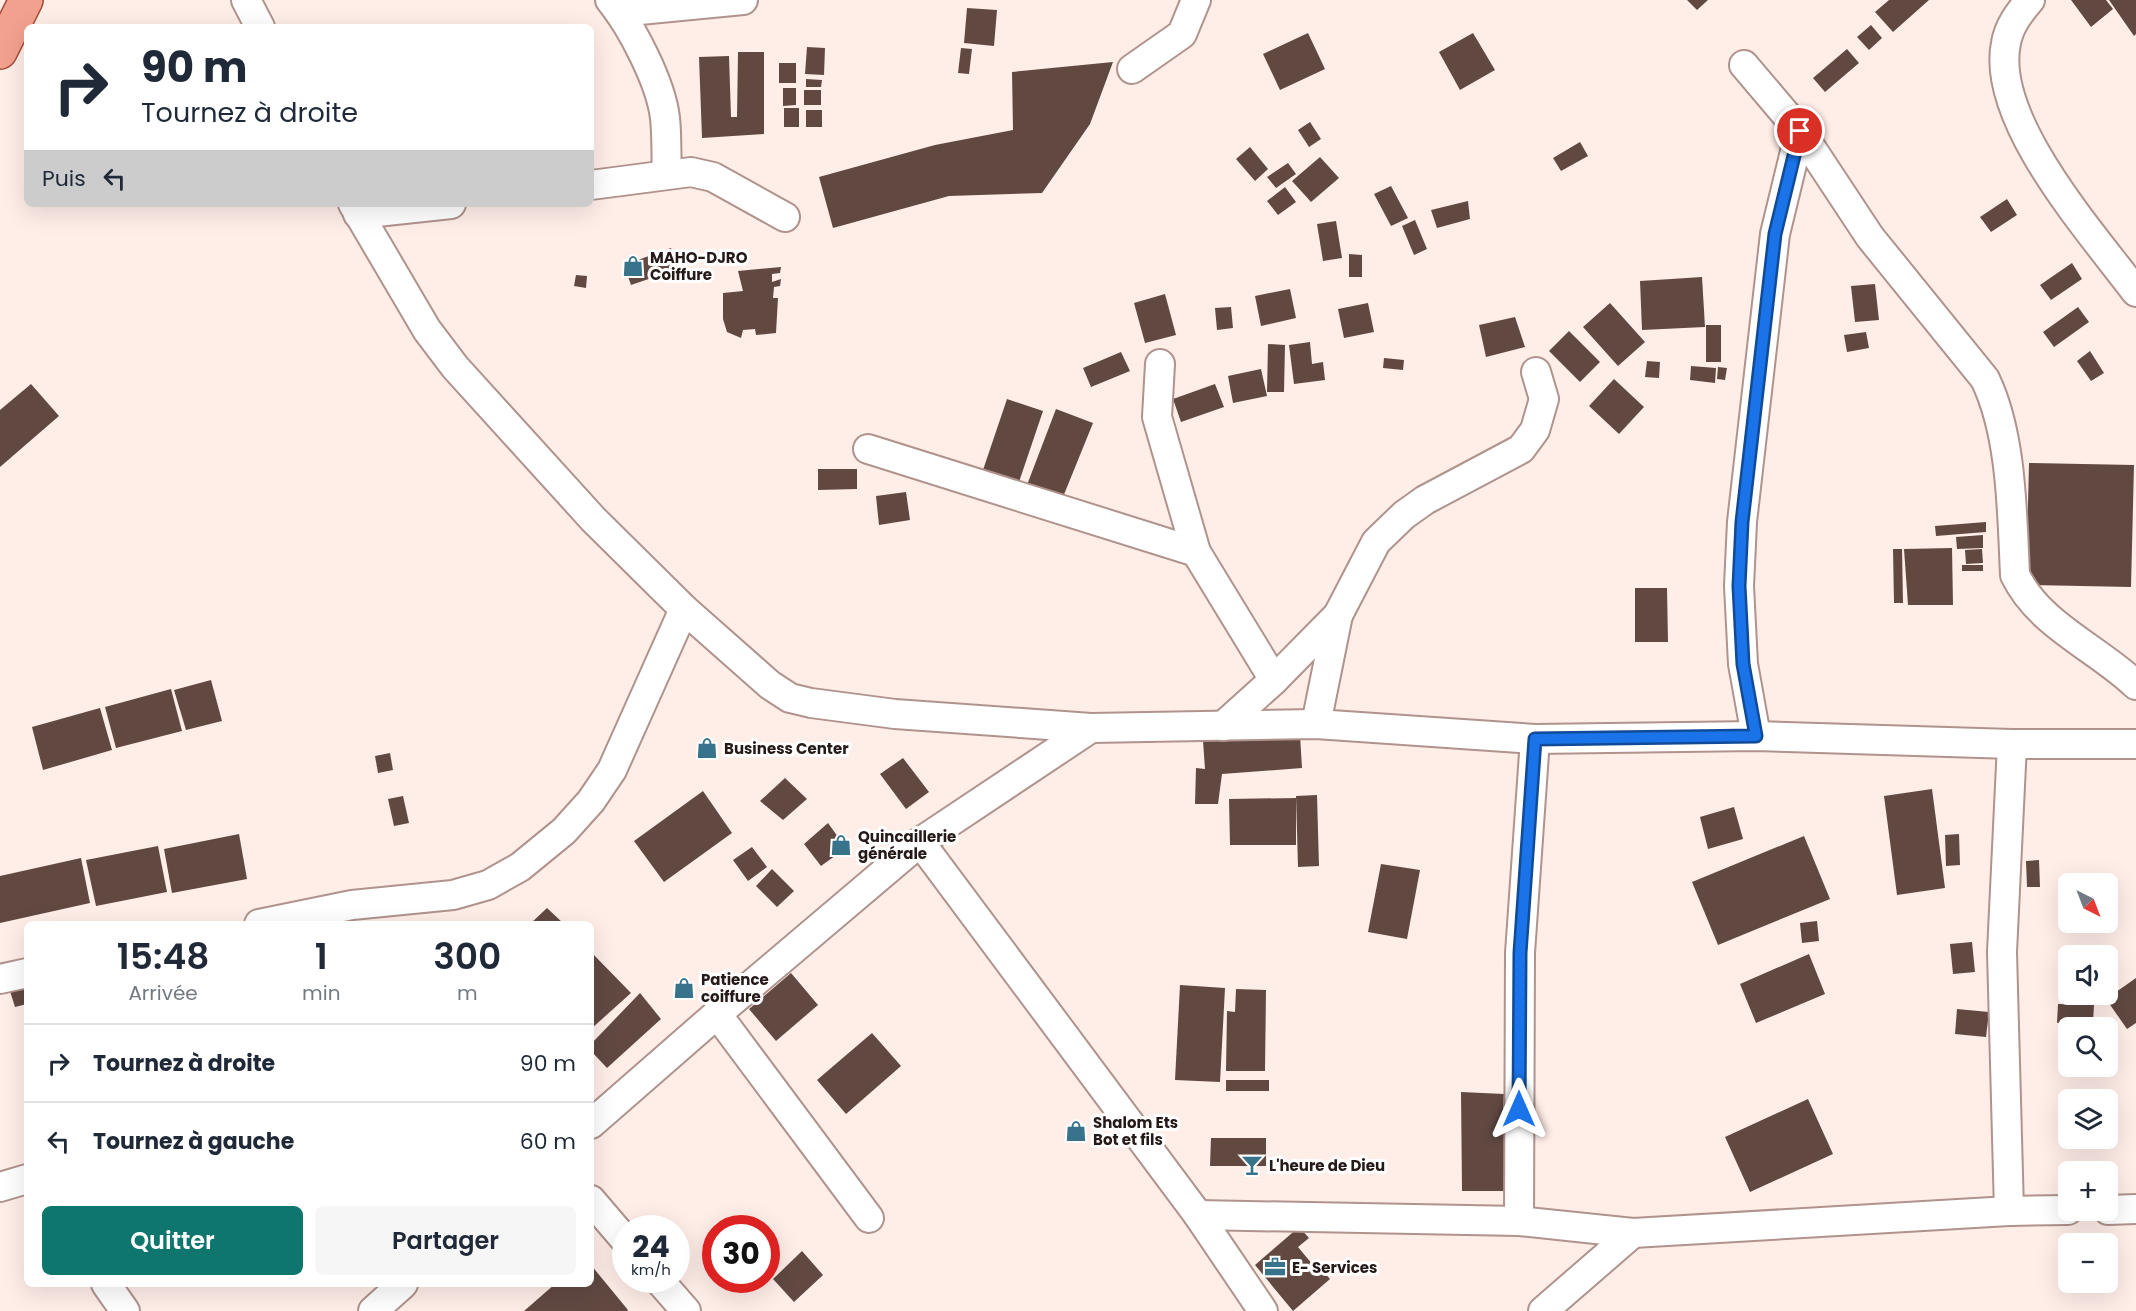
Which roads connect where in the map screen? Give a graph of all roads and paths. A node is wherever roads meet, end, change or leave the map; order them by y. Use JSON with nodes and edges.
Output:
{"nodes":[{"id":1,"x":26,"y":0,"type":"edge"},
{"id":2,"x":246,"y":0,"type":"edge"},
{"id":3,"x":743,"y":0,"type":"edge"},
{"id":4,"x":1197,"y":0,"type":"edge"},
{"id":5,"x":2030,"y":0,"type":"edge"},
{"id":6,"x":614,"y":6,"type":"edge"},
{"id":7,"x":258,"y":24,"type":"edge"},
{"id":8,"x":0,"y":52,"type":"edge"},
{"id":9,"x":1744,"y":65,"type":"dead end"},
{"id":10,"x":1132,"y":69,"type":"dead end"},
{"id":11,"x":1800,"y":131,"type":"junction"},
{"id":12,"x":667,"y":174,"type":"junction"},
{"id":13,"x":594,"y":185,"type":"edge"},
{"id":14,"x":394,"y":207,"type":"edge"},
{"id":15,"x":356,"y":209,"type":"edge"},
{"id":16,"x":785,"y":217,"type":"dead end"},
{"id":17,"x":2136,"y":292,"type":"edge"},
{"id":18,"x":1160,"y":364,"type":"dead end"},
{"id":19,"x":1536,"y":372,"type":"dead end"},
{"id":20,"x":868,"y":449,"type":"dead end"},
{"id":21,"x":1196,"y":552,"type":"junction"},
{"id":22,"x":684,"y":609,"type":"junction"},
{"id":23,"x":1338,"y":615,"type":"junction"},
{"id":24,"x":1274,"y":680,"type":"junction"},
{"id":25,"x":2136,"y":685,"type":"edge"},
{"id":26,"x":1316,"y":724,"type":"junction"},
{"id":27,"x":1222,"y":726,"type":"junction"},
{"id":28,"x":1090,"y":728,"type":"junction"},
{"id":29,"x":1756,"y":736,"type":"junction"},
{"id":30,"x":1535,"y":739,"type":"junction"},
{"id":31,"x":2012,"y":744,"type":"junction"},
{"id":32,"x":2136,"y":744,"type":"edge"},
{"id":33,"x":921,"y":842,"type":"junction"},
{"id":34,"x":356,"y":914,"type":"edge"},
{"id":35,"x":288,"y":921,"type":"edge"},
{"id":36,"x":24,"y":974,"type":"edge"},
{"id":37,"x":0,"y":979,"type":"edge"},
{"id":38,"x":717,"y":1014,"type":"junction"},
{"id":39,"x":594,"y":1121,"type":"edge"},
{"id":40,"x":24,"y":1180,"type":"edge"},
{"id":41,"x":0,"y":1187,"type":"edge"},
{"id":42,"x":594,"y":1203,"type":"edge"},
{"id":43,"x":2136,"y":1209,"type":"edge"},
{"id":44,"x":2009,"y":1210,"type":"junction"},
{"id":45,"x":2058,"y":1210,"type":"edge"},
{"id":46,"x":2118,"y":1210,"type":"edge"},
{"id":47,"x":1198,"y":1215,"type":"junction"},
{"id":48,"x":869,"y":1218,"type":"dead end"},
{"id":49,"x":1519,"y":1221,"type":"junction"},
{"id":50,"x":612,"y":1224,"type":"edge"},
{"id":51,"x":1633,"y":1233,"type":"junction"},
{"id":52,"x":108,"y":1287,"type":"edge"},
{"id":53,"x":670,"y":1293,"type":"edge"},
{"id":54,"x":125,"y":1311,"type":"edge"},
{"id":55,"x":686,"y":1311,"type":"edge"},
{"id":56,"x":1263,"y":1311,"type":"edge"},
{"id":57,"x":1543,"y":1311,"type":"edge"}],
"edges":[{"from":1,"to":8,"type":"main road"},
{"from":2,"to":7,"type":"street"},
{"from":3,"to":6,"type":"street"},
{"from":4,"to":10,"type":"street"},
{"from":5,"to":17,"type":"street"},
{"from":6,"to":12,"type":"street"},
{"from":9,"to":11,"type":"street"},
{"from":11,"to":25,"type":"street"},
{"from":11,"to":29,"type":"street"},
{"from":12,"to":13,"type":"street"},
{"from":12,"to":16,"type":"street"},
{"from":14,"to":15,"type":"street"},
{"from":15,"to":22,"type":"street"},
{"from":18,"to":21,"type":"street"},
{"from":19,"to":23,"type":"street"},
{"from":20,"to":21,"type":"street"},
{"from":21,"to":24,"type":"street"},
{"from":22,"to":28,"type":"street"},
{"from":22,"to":34,"type":"street"},
{"from":23,"to":24,"type":"street"},
{"from":23,"to":26,"type":"street"},
{"from":24,"to":27,"type":"street"},
{"from":26,"to":27,"type":"street"},
{"from":26,"to":30,"type":"street"},
{"from":27,"to":28,"type":"street"},
{"from":28,"to":33,"type":"street"},
{"from":29,"to":30,"type":"street"},
{"from":29,"to":31,"type":"street"},
{"from":30,"to":49,"type":"street"},
{"from":31,"to":32,"type":"street"},
{"from":31,"to":44,"type":"street"},
{"from":33,"to":38,"type":"street"},
{"from":33,"to":47,"type":"street"},
{"from":34,"to":35,"type":"street"},
{"from":36,"to":37,"type":"street"},
{"from":38,"to":39,"type":"street"},
{"from":38,"to":48,"type":"street"},
{"from":40,"to":41,"type":"street"},
{"from":42,"to":50,"type":"street"},
{"from":43,"to":46,"type":"street"},
{"from":44,"to":45,"type":"street"},
{"from":44,"to":51,"type":"street"},
{"from":47,"to":49,"type":"street"},
{"from":47,"to":56,"type":"street"},
{"from":49,"to":51,"type":"street"},
{"from":51,"to":57,"type":"street"},
{"from":52,"to":54,"type":"street"},
{"from":53,"to":55,"type":"street"}]}
